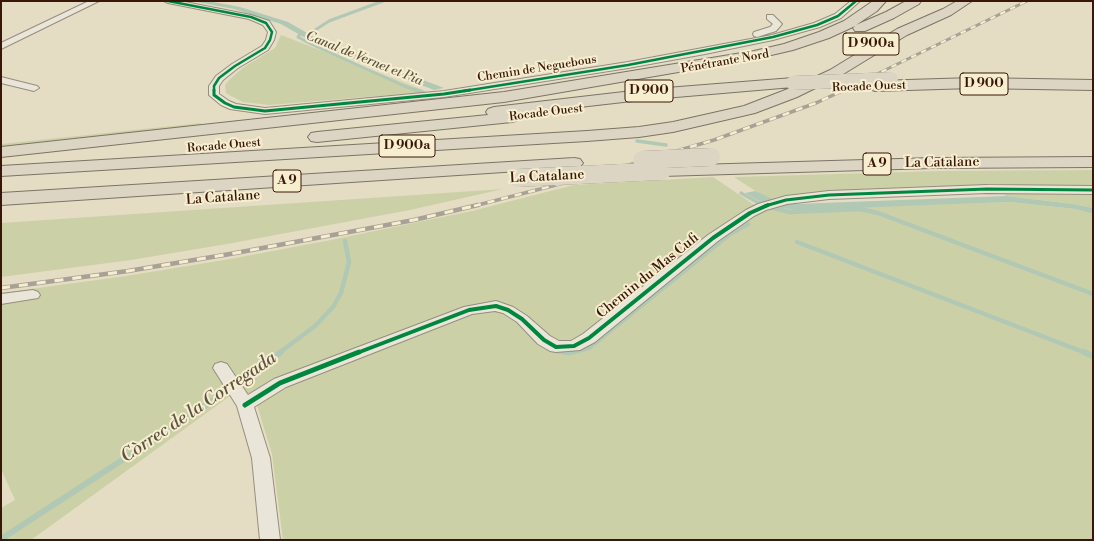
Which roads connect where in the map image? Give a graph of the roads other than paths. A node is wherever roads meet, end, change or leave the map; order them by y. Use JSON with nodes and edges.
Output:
{"nodes":[{"id":1,"x":95,"y":1,"type":"edge"},
{"id":2,"x":168,"y":1,"type":"edge"},
{"id":3,"x":856,"y":1,"type":"edge"},
{"id":4,"x":880,"y":1,"type":"edge"},
{"id":5,"x":915,"y":1,"type":"edge"},
{"id":6,"x":966,"y":1,"type":"edge"},
{"id":7,"x":930,"y":5,"type":"dead end"},
{"id":8,"x":770,"y":17,"type":"dead end"},
{"id":9,"x":1,"y":46,"type":"edge"},
{"id":10,"x":705,"y":51,"type":"junction"},
{"id":11,"x":1044,"y":70,"type":"dead end"},
{"id":12,"x":892,"y":77,"type":"junction"},
{"id":13,"x":1093,"y":79,"type":"edge"},
{"id":14,"x":1,"y":80,"type":"edge"},
{"id":15,"x":800,"y":83,"type":"junction"},
{"id":16,"x":906,"y":85,"type":"junction"},
{"id":17,"x":1093,"y":85,"type":"edge"},
{"id":18,"x":34,"y":88,"type":"dead end"},
{"id":19,"x":1093,"y":90,"type":"edge"},
{"id":20,"x":501,"y":104,"type":"junction"},
{"id":21,"x":1093,"y":149,"type":"edge"},
{"id":22,"x":1,"y":152,"type":"edge"},
{"id":23,"x":1,"y":157,"type":"edge"},
{"id":24,"x":1093,"y":162,"type":"edge"},
{"id":25,"x":1,"y":165,"type":"edge"},
{"id":26,"x":1,"y":171,"type":"edge"},
{"id":27,"x":1093,"y":190,"type":"edge"},
{"id":28,"x":1,"y":199,"type":"edge"},
{"id":29,"x":1,"y":212,"type":"edge"},
{"id":30,"x":33,"y":295,"type":"dead end"},
{"id":31,"x":1,"y":299,"type":"edge"},
{"id":32,"x":221,"y":368,"type":"dead end"},
{"id":33,"x":245,"y":405,"type":"junction"},
{"id":34,"x":270,"y":540,"type":"edge"}],
"edges":[{"from":1,"to":9,"type":"street"},
{"from":2,"to":10,"type":"street","name":"Chemin de Neguebous"},
{"from":3,"to":10,"type":"street","name":"Chemin de Neguebous"},
{"from":4,"to":20,"type":"highway"},
{"from":5,"to":20,"type":"highway","name":"Pénétrante Nord","number":"D 900a"},
{"from":6,"to":15,"type":"highway"},
{"from":7,"to":15,"type":"highway","number":"D 900a"},
{"from":8,"to":10,"type":"street"},
{"from":11,"to":12,"type":"highway","number":"D 900"},
{"from":12,"to":13,"type":"highway","name":"Rocade Ouest","number":"D 900"},
{"from":12,"to":15,"type":"highway","name":"Rocade Ouest","number":"D 900","bridge":true},
{"from":14,"to":18,"type":"street"},
{"from":15,"to":20,"type":"highway","name":"Rocade Ouest","number":"D 900"},
{"from":15,"to":26,"type":"highway","number":"D 900a"},
{"from":16,"to":17,"type":"highway","name":"Rocade Ouest","number":"D 900"},
{"from":16,"to":19,"type":"highway","number":"D 900"},
{"from":16,"to":25,"type":"highway","name":"Rocade Ouest","number":"D 900"},
{"from":20,"to":22,"type":"highway","number":"D 900a"},
{"from":20,"to":23,"type":"highway","name":"Rocade Ouest","number":"D 900"},
{"from":21,"to":28,"type":"highway","name":"La Catalane","number":"A 9","bridge":true},
{"from":24,"to":29,"type":"highway","name":"La Catalane","number":"A 9","bridge":true},
{"from":27,"to":33,"type":"street","name":"Chemin du Mas Cufi"},
{"from":30,"to":31,"type":"street"},
{"from":32,"to":33,"type":"street"},
{"from":33,"to":34,"type":"street"}]}
